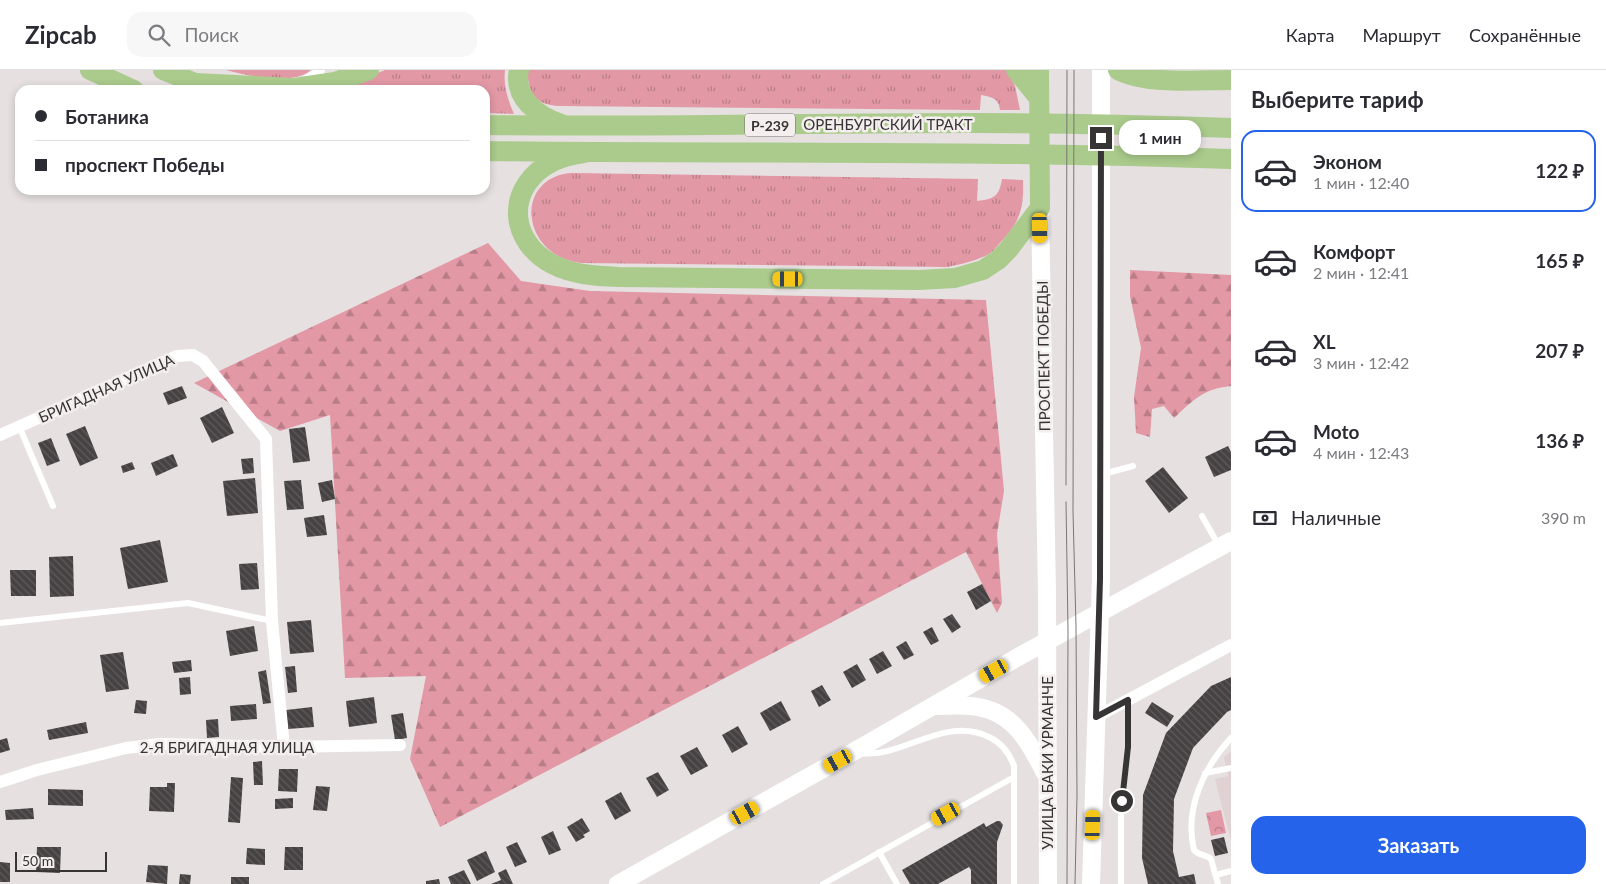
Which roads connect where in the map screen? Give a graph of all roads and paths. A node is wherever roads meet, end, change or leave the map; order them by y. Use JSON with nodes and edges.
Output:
{"nodes":[{"id":1,"x":90,"y":70,"type":"edge"},
{"id":2,"x":164,"y":70,"type":"edge"},
{"id":3,"x":319,"y":70,"type":"edge"},
{"id":4,"x":369,"y":70,"type":"edge"},
{"id":5,"x":518,"y":70,"type":"edge"},
{"id":6,"x":1016,"y":70,"type":"edge"},
{"id":7,"x":1038,"y":70,"type":"edge"},
{"id":8,"x":1101,"y":70,"type":"edge"},
{"id":9,"x":1118,"y":70,"type":"edge"},
{"id":10,"x":1231,"y":80,"type":"edge"},
{"id":11,"x":195,"y":83,"type":"junction"},
{"id":12,"x":123,"y":85,"type":"edge"},
{"id":13,"x":204,"y":85,"type":"edge"},
{"id":14,"x":235,"y":85,"type":"edge"},
{"id":15,"x":299,"y":85,"type":"edge"},
{"id":16,"x":314,"y":85,"type":"edge"},
{"id":17,"x":1038,"y":97,"type":"junction"},
{"id":18,"x":490,"y":125,"type":"edge"},
{"id":19,"x":567,"y":126,"type":"junction"},
{"id":20,"x":1231,"y":128,"type":"edge"},
{"id":21,"x":490,"y":151,"type":"edge"},
{"id":22,"x":589,"y":152,"type":"junction"},
{"id":23,"x":1231,"y":159,"type":"edge"},
{"id":24,"x":1040,"y":208,"type":"junction"},
{"id":25,"x":19,"y":426,"type":"junction"},
{"id":26,"x":0,"y":434,"type":"edge"},
{"id":27,"x":1133,"y":466,"type":"dead end"},
{"id":28,"x":1100,"y":474,"type":"junction"},
{"id":29,"x":53,"y":506,"type":"dead end"},
{"id":30,"x":1202,"y":516,"type":"dead end"},
{"id":31,"x":1225,"y":544,"type":"edge"},
{"id":32,"x":1100,"y":613,"type":"junction"},
{"id":33,"x":272,"y":621,"type":"junction"},
{"id":34,"x":0,"y":623,"type":"edge"},
{"id":35,"x":1046,"y":641,"type":"junction"},
{"id":36,"x":1231,"y":645,"type":"edge"},
{"id":37,"x":1128,"y":700,"type":"junction"},
{"id":38,"x":932,"y":706,"type":"junction"},
{"id":39,"x":1096,"y":717,"type":"junction"},
{"id":40,"x":1231,"y":738,"type":"edge"},
{"id":41,"x":400,"y":745,"type":"dead end"},
{"id":42,"x":284,"y":747,"type":"junction"},
{"id":43,"x":854,"y":752,"type":"junction"},
{"id":44,"x":1231,"y":768,"type":"edge"},
{"id":45,"x":1205,"y":773,"type":"junction"},
{"id":46,"x":1014,"y":777,"type":"junction"},
{"id":47,"x":1048,"y":777,"type":"junction"},
{"id":48,"x":0,"y":782,"type":"edge"},
{"id":49,"x":879,"y":852,"type":"junction"},
{"id":50,"x":1231,"y":871,"type":"edge"},
{"id":51,"x":1216,"y":875,"type":"junction"},
{"id":52,"x":618,"y":884,"type":"edge"},
{"id":53,"x":823,"y":884,"type":"edge"},
{"id":54,"x":897,"y":884,"type":"edge"},
{"id":55,"x":1014,"y":884,"type":"edge"},
{"id":56,"x":1048,"y":884,"type":"edge"},
{"id":57,"x":1091,"y":884,"type":"edge"},
{"id":58,"x":1121,"y":884,"type":"edge"},
{"id":59,"x":1218,"y":884,"type":"edge"}],
"edges":[{"from":1,"to":12,"type":"main road"},
{"from":2,"to":11,"type":"main road"},
{"from":3,"to":15,"type":"street"},
{"from":4,"to":16,"type":"main road"},
{"from":5,"to":19,"type":"main road"},
{"from":6,"to":17,"type":"main road"},
{"from":7,"to":17,"type":"main road","name":"ПРОСПЕКТ ПОБЕДЫ"},
{"from":8,"to":28,"type":"main road"},
{"from":9,"to":10,"type":"main road"},
{"from":11,"to":13,"type":"main road"},
{"from":11,"to":14,"type":"main road"},
{"from":17,"to":24,"type":"main road","name":"ПРОСПЕКТ ПОБЕДЫ"},
{"from":18,"to":19,"type":"main road","name":"ОРЕНБУРГСКИЙ ТРАКТ","number":"Р-239"},
{"from":19,"to":20,"type":"main road","name":"ОРЕНБУРГСКИЙ ТРАКТ","number":"Р-239"},
{"from":21,"to":22,"type":"main road","name":"ОРЕНБУРГСКИЙ ТРАКТ","number":"Р-239"},
{"from":22,"to":23,"type":"main road","name":"ОРЕНБУРГСКИЙ ТРАКТ","number":"Р-239"},
{"from":22,"to":24,"type":"main road"},
{"from":24,"to":35,"type":"main road","name":"ПРОСПЕКТ ПОБЕДЫ"},
{"from":25,"to":26,"type":"street","name":"БРИГАДНАЯ УЛИЦА"},
{"from":25,"to":29,"type":"lane"},
{"from":25,"to":33,"type":"street","name":"БРИГАДНАЯ УЛИЦА"},
{"from":27,"to":28,"type":"lane"},
{"from":28,"to":32,"type":"main road"},
{"from":30,"to":31,"type":"lane"},
{"from":31,"to":32,"type":"main road"},
{"from":32,"to":35,"type":"main road"},
{"from":32,"to":39,"type":"main road"},
{"from":33,"to":34,"type":"lane"},
{"from":33,"to":42,"type":"street"},
{"from":35,"to":38,"type":"main road"},
{"from":35,"to":47,"type":"main road","name":"УЛИЦА БАКИ УРМАНЧЕ"},
{"from":36,"to":37,"type":"street"},
{"from":37,"to":39,"type":"street"},
{"from":37,"to":58,"type":"lane"},
{"from":38,"to":43,"type":"main road"},
{"from":38,"to":47,"type":"main road"},
{"from":39,"to":57,"type":"main road"},
{"from":40,"to":45,"type":"lane"},
{"from":41,"to":42,"type":"street","name":"2-Я БРИГАДНАЯ УЛИЦА"},
{"from":42,"to":48,"type":"street","name":"2-Я БРИГАДНАЯ УЛИЦА"},
{"from":43,"to":46,"type":"lane"},
{"from":43,"to":52,"type":"main road"},
{"from":44,"to":45,"type":"lane"},
{"from":45,"to":51,"type":"lane"},
{"from":46,"to":49,"type":"lane"},
{"from":46,"to":55,"type":"lane"},
{"from":47,"to":56,"type":"main road","name":"УЛИЦА БАКИ УРМАНЧЕ"},
{"from":49,"to":53,"type":"lane"},
{"from":49,"to":54,"type":"lane"},
{"from":50,"to":51,"type":"lane"},
{"from":51,"to":59,"type":"lane"}]}
